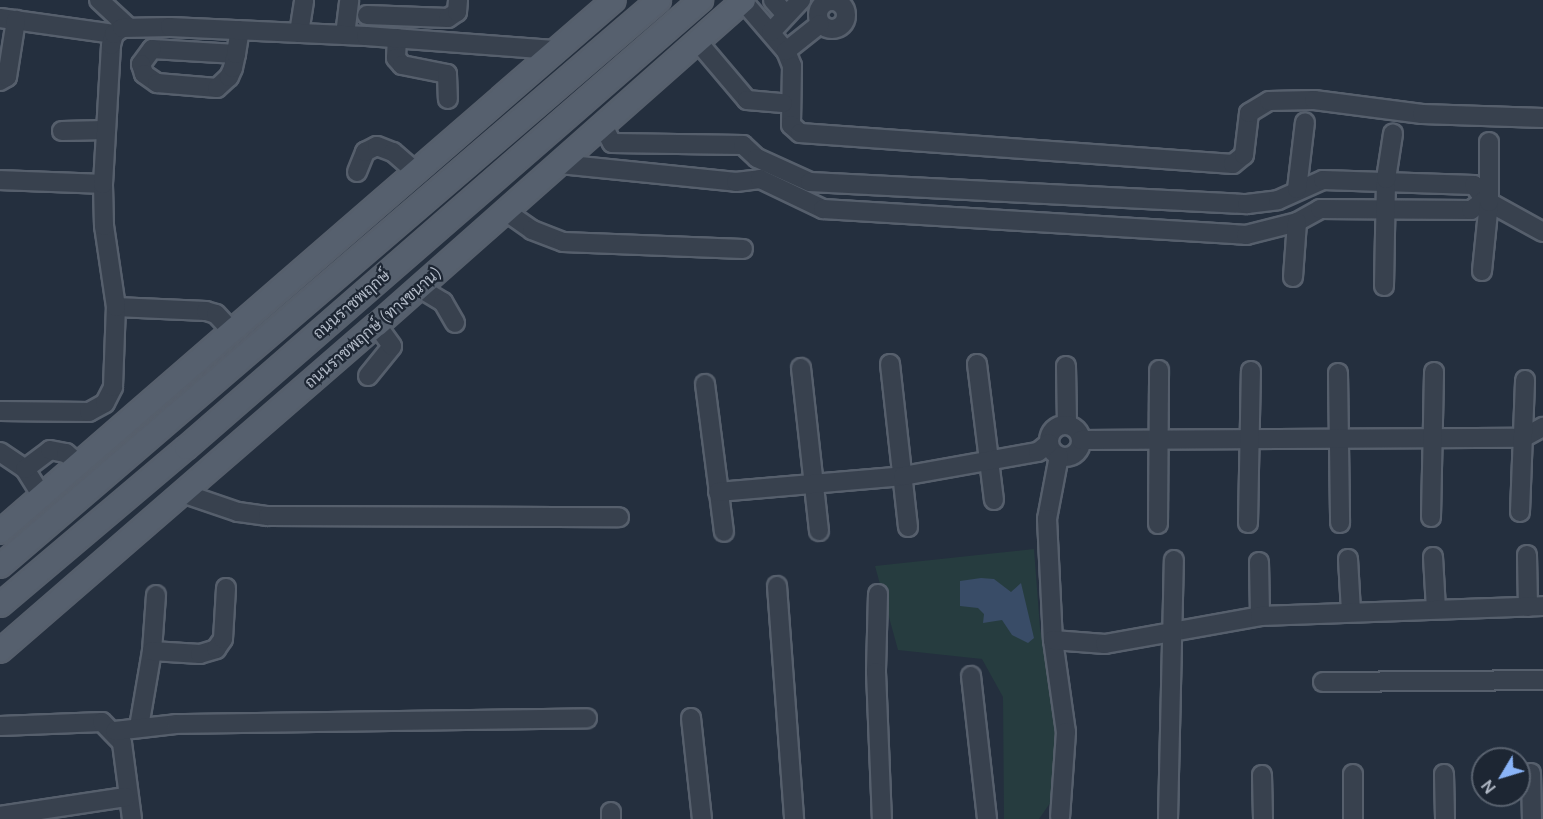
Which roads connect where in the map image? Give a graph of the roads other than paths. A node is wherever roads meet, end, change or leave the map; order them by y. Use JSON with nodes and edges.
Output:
{"nodes":[{"id":1,"x":99,"y":0,"type":"edge"},
{"id":2,"x":304,"y":0,"type":"edge"},
{"id":3,"x":349,"y":0,"type":"edge"},
{"id":4,"x":458,"y":0,"type":"edge"},
{"id":5,"x":614,"y":0,"type":"edge"},
{"id":6,"x":659,"y":0,"type":"edge"},
{"id":7,"x":701,"y":0,"type":"edge"},
{"id":8,"x":744,"y":0,"type":"edge"},
{"id":9,"x":773,"y":0,"type":"edge"},
{"id":10,"x":801,"y":0,"type":"edge"},
{"id":11,"x":839,"y":1,"type":"edge"},
{"id":12,"x":367,"y":7,"type":"edge"},
{"id":13,"x":786,"y":15,"type":"junction"},
{"id":14,"x":8,"y":19,"type":"edge"},
{"id":15,"x":121,"y":30,"type":"junction"},
{"id":16,"x":240,"y":30,"type":"junction"},
{"id":17,"x":771,"y":32,"type":"junction"},
{"id":18,"x":299,"y":33,"type":"junction"},
{"id":19,"x":345,"y":36,"type":"junction"},
{"id":20,"x":366,"y":36,"type":"junction"},
{"id":21,"x":397,"y":38,"type":"junction"},
{"id":22,"x":698,"y":42,"type":"junction"},
{"id":23,"x":553,"y":50,"type":"junction"},
{"id":24,"x":786,"y":51,"type":"junction"},
{"id":25,"x":236,"y":54,"type":"junction"},
{"id":26,"x":0,"y":81,"type":"edge"},
{"id":27,"x":448,"y":99,"type":"dead end"},
{"id":28,"x":783,"y":103,"type":"dead end"},
{"id":29,"x":1543,"y":118,"type":"edge"},
{"id":30,"x":1305,"y":122,"type":"dead end"},
{"id":31,"x":603,"y":126,"type":"junction"},
{"id":32,"x":106,"y":130,"type":"junction"},
{"id":33,"x":62,"y":131,"type":"dead end"},
{"id":34,"x":1393,"y":135,"type":"dead end"},
{"id":35,"x":1489,"y":142,"type":"dead end"},
{"id":36,"x":560,"y":164,"type":"junction"},
{"id":37,"x":415,"y":171,"type":"junction"},
{"id":38,"x":357,"y":172,"type":"dead end"},
{"id":39,"x":1386,"y":179,"type":"junction"},
{"id":40,"x":0,"y":180,"type":"edge"},
{"id":41,"x":103,"y":184,"type":"junction"},
{"id":42,"x":1297,"y":189,"type":"junction"},
{"id":43,"x":1058,"y":196,"type":"junction"},
{"id":44,"x":1487,"y":201,"type":"junction"},
{"id":45,"x":1385,"y":208,"type":"junction"},
{"id":46,"x":505,"y":211,"type":"junction"},
{"id":47,"x":1297,"y":222,"type":"junction"},
{"id":48,"x":1058,"y":226,"type":"junction"},
{"id":49,"x":1543,"y":232,"type":"edge"},
{"id":50,"x":743,"y":249,"type":"dead end"},
{"id":51,"x":1482,"y":271,"type":"dead end"},
{"id":52,"x":1293,"y":277,"type":"dead end"},
{"id":53,"x":1383,"y":286,"type":"dead end"},
{"id":54,"x":418,"y":287,"type":"junction"},
{"id":55,"x":397,"y":306,"type":"junction"},
{"id":56,"x":116,"y":307,"type":"junction"},
{"id":57,"x":455,"y":323,"type":"dead end"},
{"id":58,"x":377,"y":325,"type":"junction"},
{"id":59,"x":232,"y":331,"type":"junction"},
{"id":60,"x":286,"y":361,"type":"junction"},
{"id":61,"x":890,"y":364,"type":"dead end"},
{"id":62,"x":977,"y":364,"type":"dead end"},
{"id":63,"x":1066,"y":366,"type":"dead end"},
{"id":64,"x":801,"y":368,"type":"dead end"},
{"id":65,"x":1159,"y":370,"type":"dead end"},
{"id":66,"x":1251,"y":370,"type":"dead end"},
{"id":67,"x":1434,"y":372,"type":"dead end"},
{"id":68,"x":1338,"y":373,"type":"dead end"},
{"id":69,"x":368,"y":376,"type":"dead end"},
{"id":70,"x":1525,"y":380,"type":"dead end"},
{"id":71,"x":705,"y":384,"type":"dead end"},
{"id":72,"x":0,"y":411,"type":"edge"},
{"id":73,"x":1067,"y":424,"type":"junction"},
{"id":74,"x":1543,"y":427,"type":"edge"},
{"id":75,"x":1430,"y":436,"type":"junction"},
{"id":76,"x":1248,"y":438,"type":"junction"},
{"id":77,"x":1340,"y":438,"type":"junction"},
{"id":78,"x":1523,"y":438,"type":"junction"},
{"id":79,"x":1158,"y":439,"type":"junction"},
{"id":80,"x":1081,"y":440,"type":"junction"},
{"id":81,"x":1054,"y":449,"type":"junction"},
{"id":82,"x":0,"y":452,"type":"edge"},
{"id":83,"x":989,"y":460,"type":"junction"},
{"id":84,"x":77,"y":464,"type":"junction"},
{"id":85,"x":25,"y":469,"type":"junction"},
{"id":86,"x":903,"y":476,"type":"junction"},
{"id":87,"x":814,"y":482,"type":"junction"},
{"id":88,"x":718,"y":492,"type":"junction"},
{"id":89,"x":182,"y":493,"type":"junction"},
{"id":90,"x":41,"y":495,"type":"junction"},
{"id":91,"x":993,"y":500,"type":"dead end"},
{"id":92,"x":1520,"y":512,"type":"dead end"},
{"id":93,"x":1431,"y":516,"type":"dead end"},
{"id":94,"x":619,"y":517,"type":"dead end"},
{"id":95,"x":1248,"y":523,"type":"dead end"},
{"id":96,"x":1340,"y":523,"type":"dead end"},
{"id":97,"x":1158,"y":524,"type":"dead end"},
{"id":98,"x":908,"y":527,"type":"dead end"},
{"id":99,"x":1,"y":530,"type":"edge"},
{"id":100,"x":724,"y":531,"type":"dead end"},
{"id":101,"x":819,"y":531,"type":"dead end"},
{"id":102,"x":1527,"y":555,"type":"dead end"},
{"id":103,"x":1433,"y":557,"type":"dead end"},
{"id":104,"x":1348,"y":559,"type":"dead end"},
{"id":105,"x":1174,"y":560,"type":"dead end"},
{"id":106,"x":1259,"y":562,"type":"dead end"},
{"id":107,"x":0,"y":566,"type":"edge"},
{"id":108,"x":777,"y":586,"type":"dead end"},
{"id":109,"x":226,"y":588,"type":"dead end"},
{"id":110,"x":878,"y":594,"type":"dead end"},
{"id":111,"x":156,"y":595,"type":"dead end"},
{"id":112,"x":0,"y":605,"type":"edge"},
{"id":113,"x":1535,"y":607,"type":"edge"},
{"id":114,"x":1436,"y":609,"type":"junction"},
{"id":115,"x":1351,"y":611,"type":"junction"},
{"id":116,"x":1260,"y":616,"type":"junction"},
{"id":117,"x":1173,"y":629,"type":"junction"},
{"id":118,"x":1053,"y":640,"type":"junction"},
{"id":119,"x":0,"y":651,"type":"edge"},
{"id":120,"x":152,"y":651,"type":"junction"},
{"id":121,"x":970,"y":676,"type":"dead end"},
{"id":122,"x":1543,"y":680,"type":"edge"},
{"id":123,"x":1323,"y":682,"type":"dead end"},
{"id":124,"x":586,"y":718,"type":"dead end"},
{"id":125,"x":691,"y":718,"type":"dead end"},
{"id":126,"x":0,"y":726,"type":"edge"},
{"id":127,"x":139,"y":726,"type":"junction"},
{"id":128,"x":115,"y":731,"type":"junction"},
{"id":129,"x":1531,"y":773,"type":"dead end"},
{"id":130,"x":1353,"y":774,"type":"dead end"},
{"id":131,"x":1444,"y":774,"type":"dead end"},
{"id":132,"x":1262,"y":775,"type":"dead end"},
{"id":133,"x":126,"y":797,"type":"junction"},
{"id":134,"x":0,"y":816,"type":"edge"},
{"id":135,"x":1060,"y":818,"type":"edge"},
{"id":136,"x":132,"y":819,"type":"edge"},
{"id":137,"x":702,"y":819,"type":"edge"},
{"id":138,"x":794,"y":819,"type":"edge"},
{"id":139,"x":882,"y":819,"type":"edge"},
{"id":140,"x":987,"y":819,"type":"edge"},
{"id":141,"x":1168,"y":819,"type":"edge"},
{"id":142,"x":1263,"y":819,"type":"edge"},
{"id":143,"x":1353,"y":819,"type":"edge"},
{"id":144,"x":1445,"y":819,"type":"edge"},
{"id":145,"x":1532,"y":819,"type":"edge"}],
"edges":[{"from":1,"to":15,"type":"street"},
{"from":2,"to":18,"type":"street"},
{"from":3,"to":19,"type":"street"},
{"from":4,"to":12,"type":"street"},
{"from":5,"to":23,"type":"main road"},
{"from":6,"to":107,"type":"main road","name":"ถนนราชพฤกษ์"},
{"from":7,"to":60,"type":"main road","name":"ถนนราชพฤกษ์"},
{"from":8,"to":17,"type":"street"},
{"from":8,"to":22,"type":"main road","name":"ถนนราชพฤกษ์ (ทางขนาน)"},
{"from":9,"to":13,"type":"street"},
{"from":10,"to":13,"type":"street"},
{"from":11,"to":24,"type":"street"},
{"from":12,"to":20,"type":"street"},
{"from":13,"to":17,"type":"street"},
{"from":14,"to":15,"type":"street"},
{"from":14,"to":26,"type":"street"},
{"from":15,"to":16,"type":"street"},
{"from":15,"to":32,"type":"street"},
{"from":16,"to":18,"type":"street"},
{"from":16,"to":25,"type":"street"},
{"from":17,"to":24,"type":"street"},
{"from":18,"to":19,"type":"street"},
{"from":19,"to":20,"type":"street"},
{"from":20,"to":21,"type":"street"},
{"from":21,"to":23,"type":"street"},
{"from":21,"to":27,"type":"street"},
{"from":22,"to":28,"type":"street"},
{"from":22,"to":31,"type":"main road","name":"ถนนราชพฤกษ์ (ทางขนาน)"},
{"from":23,"to":37,"type":"main road"},
{"from":24,"to":29,"type":"street"},
{"from":25,"to":25,"type":"street"},
{"from":30,"to":42,"type":"street"},
{"from":31,"to":36,"type":"main road","name":"ถนนราชพฤกษ์ (ทางขนาน)"},
{"from":31,"to":43,"type":"street"},
{"from":32,"to":33,"type":"street"},
{"from":32,"to":41,"type":"street"},
{"from":34,"to":39,"type":"street"},
{"from":35,"to":44,"type":"street"},
{"from":36,"to":46,"type":"main road","name":"ถนนราชพฤกษ์ (ทางขนาน)"},
{"from":36,"to":48,"type":"street"},
{"from":37,"to":38,"type":"street"},
{"from":37,"to":59,"type":"main road"},
{"from":39,"to":42,"type":"street"},
{"from":39,"to":44,"type":"street"},
{"from":39,"to":45,"type":"street"},
{"from":40,"to":41,"type":"street"},
{"from":41,"to":56,"type":"street"},
{"from":42,"to":43,"type":"street"},
{"from":43,"to":48,"type":"street"},
{"from":44,"to":45,"type":"street"},
{"from":44,"to":49,"type":"street"},
{"from":44,"to":51,"type":"street"},
{"from":45,"to":47,"type":"street"},
{"from":45,"to":53,"type":"street"},
{"from":46,"to":50,"type":"street"},
{"from":46,"to":54,"type":"main road","name":"ถนนราชพฤกษ์ (ทางขนาน)"},
{"from":47,"to":48,"type":"street"},
{"from":47,"to":52,"type":"street"},
{"from":54,"to":55,"type":"main road","name":"ถนนราชพฤกษ์ (ทางขนาน)"},
{"from":54,"to":57,"type":"street"},
{"from":55,"to":58,"type":"main road","name":"ถนนราชพฤกษ์ (ทางขนาน)"},
{"from":55,"to":60,"type":"main road"},
{"from":56,"to":59,"type":"street"},
{"from":56,"to":72,"type":"street"},
{"from":58,"to":69,"type":"street"},
{"from":58,"to":89,"type":"main road","name":"ถนนราชพฤกษ์ (ทางขนาน)"},
{"from":59,"to":84,"type":"main road"},
{"from":60,"to":112,"type":"main road","name":"ถนนราชพฤกษ์"},
{"from":61,"to":86,"type":"street"},
{"from":62,"to":83,"type":"street"},
{"from":63,"to":73,"type":"street"},
{"from":64,"to":87,"type":"street"},
{"from":65,"to":79,"type":"street"},
{"from":66,"to":76,"type":"street"},
{"from":67,"to":75,"type":"street"},
{"from":68,"to":77,"type":"street"},
{"from":70,"to":78,"type":"street"},
{"from":71,"to":88,"type":"street"},
{"from":73,"to":80,"type":"street"},
{"from":73,"to":81,"type":"street"},
{"from":74,"to":78,"type":"street"},
{"from":75,"to":77,"type":"street"},
{"from":75,"to":78,"type":"street"},
{"from":75,"to":93,"type":"street"},
{"from":76,"to":77,"type":"street"},
{"from":76,"to":79,"type":"street"},
{"from":76,"to":95,"type":"street"},
{"from":77,"to":96,"type":"street"},
{"from":78,"to":92,"type":"street"},
{"from":79,"to":80,"type":"street"},
{"from":79,"to":97,"type":"street"},
{"from":80,"to":81,"type":"street"},
{"from":81,"to":83,"type":"street"},
{"from":81,"to":118,"type":"street"},
{"from":82,"to":85,"type":"street"},
{"from":83,"to":86,"type":"street"},
{"from":83,"to":91,"type":"street"},
{"from":84,"to":85,"type":"street"},
{"from":84,"to":90,"type":"main road"},
{"from":85,"to":90,"type":"street"},
{"from":86,"to":87,"type":"street"},
{"from":86,"to":98,"type":"street"},
{"from":87,"to":88,"type":"street"},
{"from":87,"to":101,"type":"street"},
{"from":88,"to":100,"type":"street"},
{"from":89,"to":94,"type":"street"},
{"from":89,"to":119,"type":"main road","name":"ถนนราชพฤกษ์ (ทางขนาน)"},
{"from":90,"to":99,"type":"main road"},
{"from":102,"to":113,"type":"street"},
{"from":103,"to":114,"type":"street"},
{"from":104,"to":115,"type":"street"},
{"from":105,"to":117,"type":"street"},
{"from":106,"to":116,"type":"street"},
{"from":108,"to":138,"type":"street"},
{"from":109,"to":120,"type":"street"},
{"from":110,"to":139,"type":"street"},
{"from":111,"to":120,"type":"street"},
{"from":113,"to":114,"type":"street"},
{"from":114,"to":115,"type":"street"},
{"from":115,"to":116,"type":"street"},
{"from":116,"to":117,"type":"street"},
{"from":117,"to":118,"type":"street"},
{"from":117,"to":141,"type":"street"},
{"from":118,"to":135,"type":"street"},
{"from":120,"to":127,"type":"street"},
{"from":121,"to":140,"type":"street"},
{"from":122,"to":123,"type":"street"},
{"from":124,"to":127,"type":"street"},
{"from":125,"to":137,"type":"street"},
{"from":126,"to":128,"type":"street"},
{"from":127,"to":128,"type":"street"},
{"from":128,"to":133,"type":"street"},
{"from":129,"to":145,"type":"street"},
{"from":130,"to":143,"type":"street"},
{"from":131,"to":144,"type":"street"},
{"from":132,"to":142,"type":"street"},
{"from":133,"to":134,"type":"street"},
{"from":133,"to":136,"type":"street"}]}
